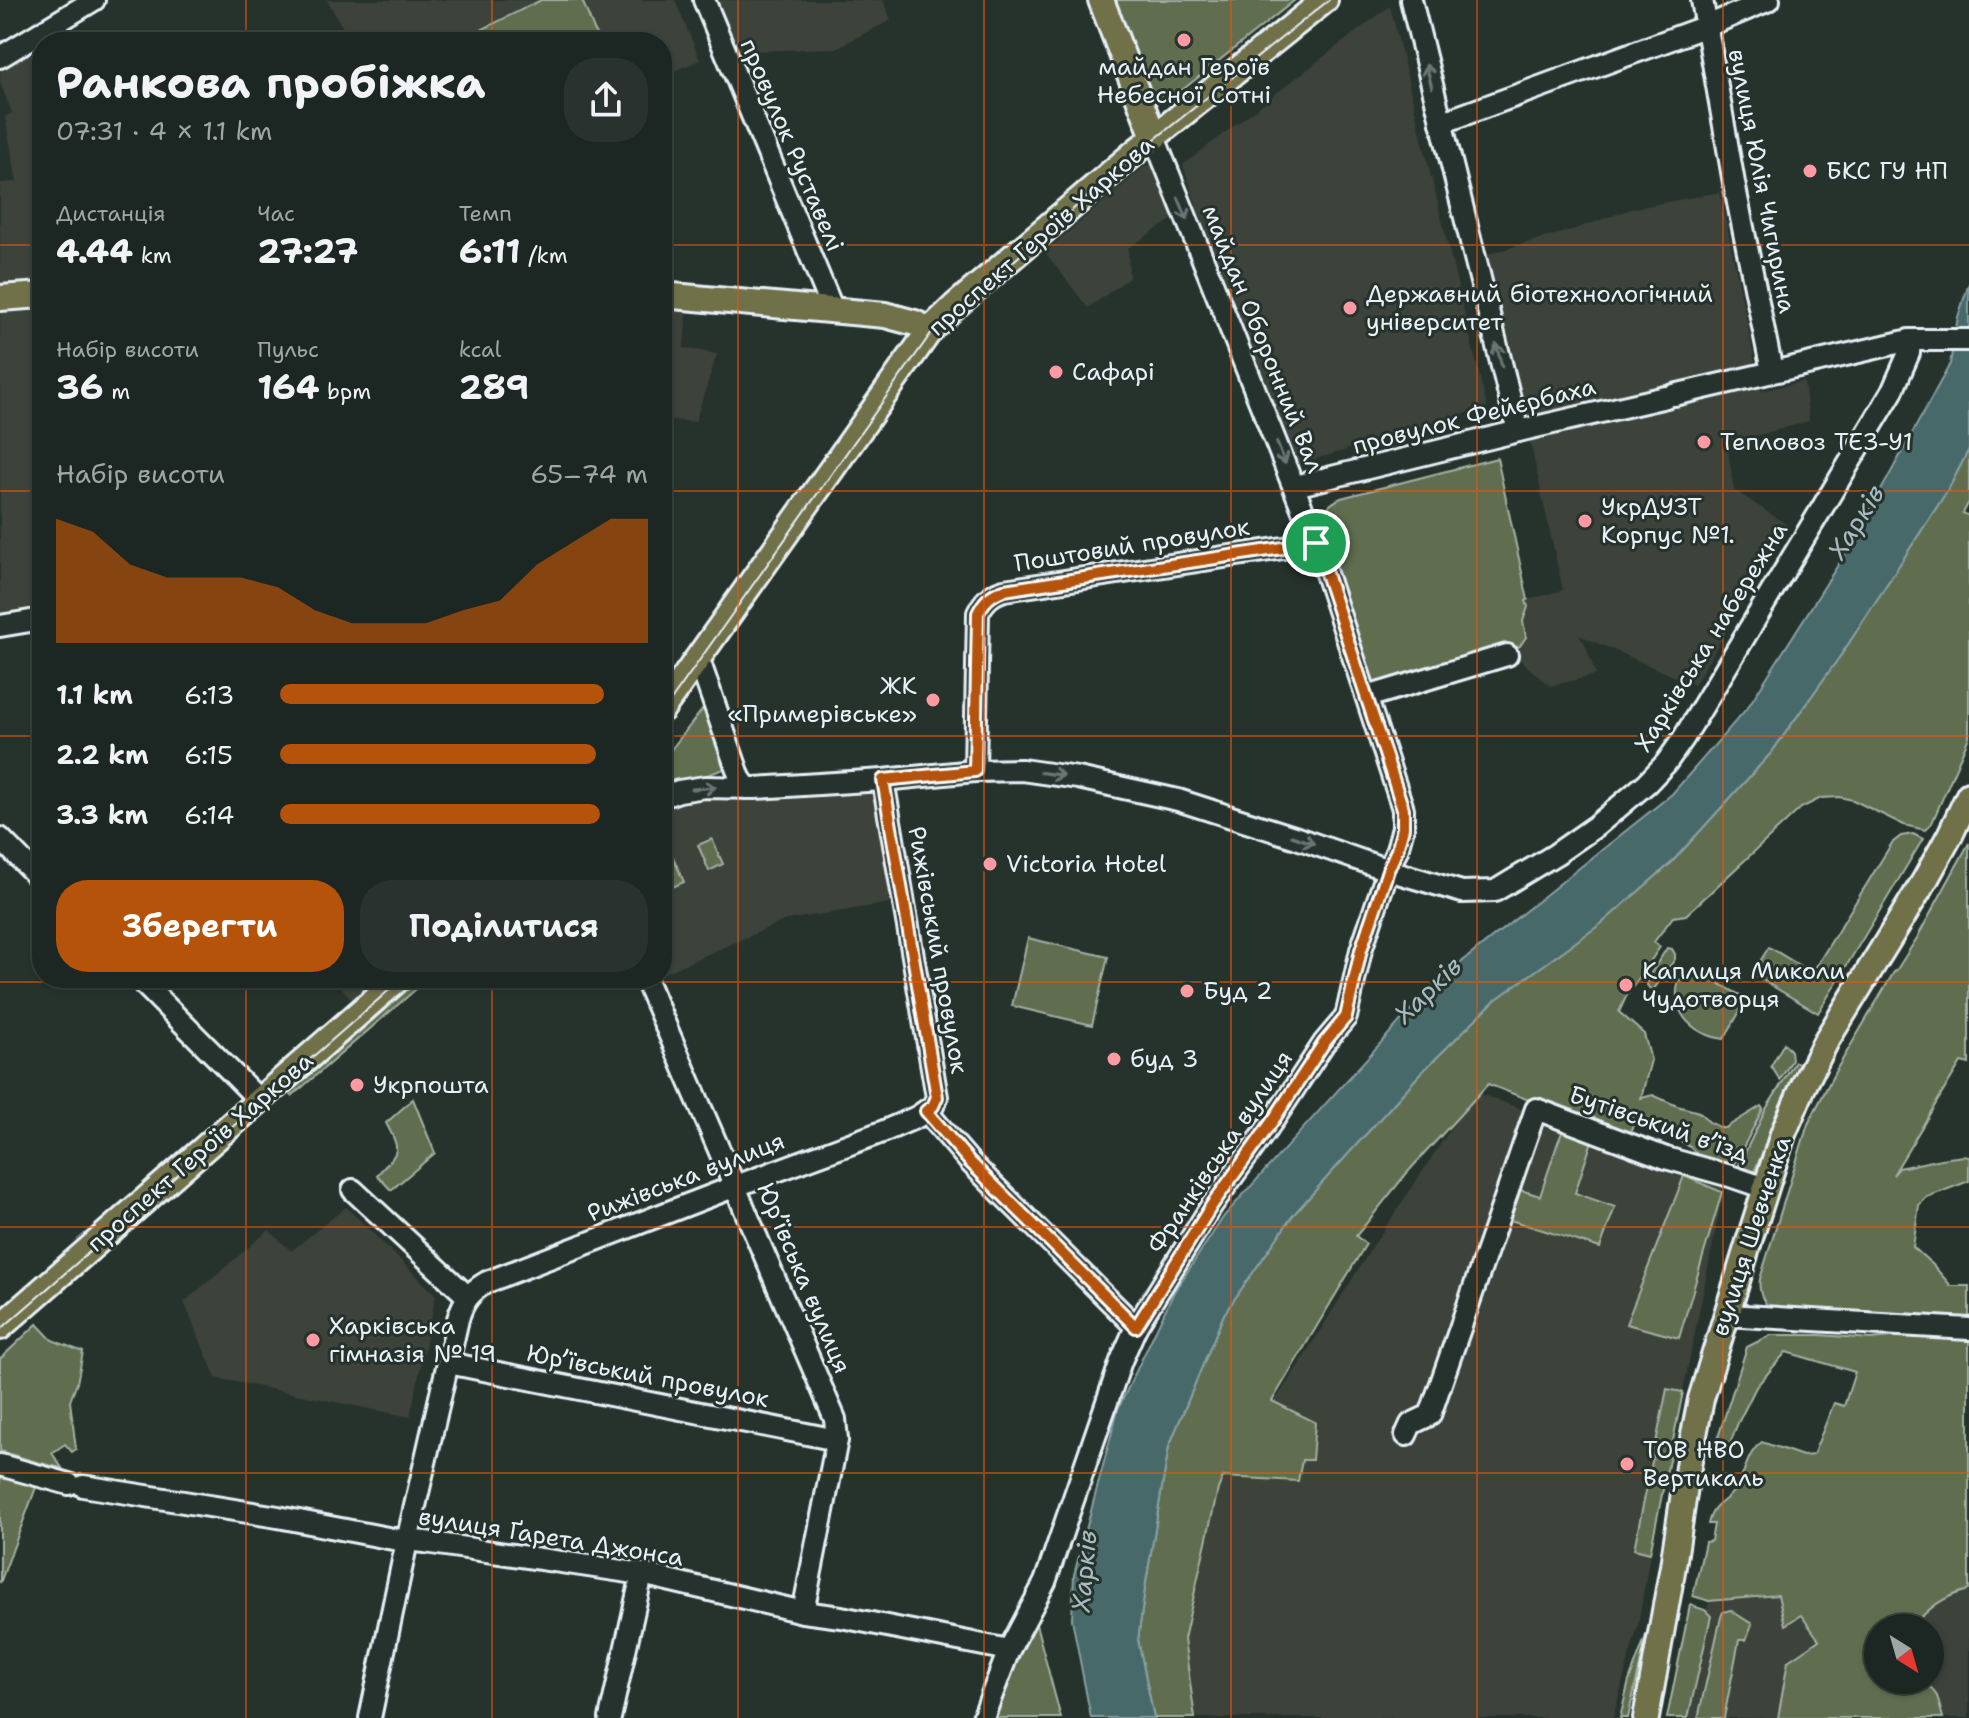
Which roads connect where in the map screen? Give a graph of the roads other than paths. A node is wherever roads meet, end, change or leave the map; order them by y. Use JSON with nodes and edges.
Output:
{"nodes":[{"id":1,"x":94,"y":0,"type":"edge"},
{"id":2,"x":704,"y":0,"type":"edge"},
{"id":3,"x":1101,"y":0,"type":"edge"},
{"id":4,"x":1325,"y":0,"type":"edge"},
{"id":5,"x":1411,"y":0,"type":"edge"},
{"id":6,"x":1702,"y":0,"type":"edge"},
{"id":7,"x":1769,"y":0,"type":"edge"},
{"id":8,"x":1707,"y":26,"type":"junction"},
{"id":9,"x":41,"y":32,"type":"edge"},
{"id":10,"x":32,"y":38,"type":"edge"},
{"id":11,"x":0,"y":57,"type":"edge"},
{"id":12,"x":1441,"y":123,"type":"junction"},
{"id":13,"x":1154,"y":137,"type":"junction"},
{"id":14,"x":32,"y":296,"type":"edge"},
{"id":15,"x":672,"y":296,"type":"edge"},
{"id":16,"x":0,"y":298,"type":"edge"},
{"id":17,"x":833,"y":310,"type":"junction"},
{"id":18,"x":930,"y":330,"type":"junction"},
{"id":19,"x":1910,"y":340,"type":"junction"},
{"id":20,"x":1969,"y":340,"type":"edge"},
{"id":21,"x":1772,"y":371,"type":"junction"},
{"id":22,"x":1518,"y":431,"type":"junction"},
{"id":23,"x":1295,"y":486,"type":"junction"},
{"id":24,"x":1316,"y":543,"type":"junction"},
{"id":25,"x":32,"y":621,"type":"edge"},
{"id":26,"x":0,"y":626,"type":"edge"},
{"id":27,"x":1507,"y":655,"type":"dead end"},
{"id":28,"x":699,"y":660,"type":"junction"},
{"id":29,"x":672,"y":696,"type":"edge"},
{"id":30,"x":1367,"y":697,"type":"junction"},
{"id":31,"x":975,"y":771,"type":"junction"},
{"id":32,"x":883,"y":780,"type":"junction"},
{"id":33,"x":747,"y":788,"type":"junction"},
{"id":34,"x":672,"y":793,"type":"edge"},
{"id":35,"x":1969,"y":795,"type":"edge"},
{"id":36,"x":0,"y":838,"type":"edge"},
{"id":37,"x":1388,"y":870,"type":"junction"},
{"id":38,"x":32,"y":871,"type":"edge"},
{"id":39,"x":148,"y":988,"type":"edge"},
{"id":40,"x":387,"y":988,"type":"edge"},
{"id":41,"x":649,"y":988,"type":"edge"},
{"id":42,"x":256,"y":1097,"type":"junction"},
{"id":43,"x":926,"y":1111,"type":"junction"},
{"id":44,"x":736,"y":1186,"type":"junction"},
{"id":45,"x":1765,"y":1188,"type":"junction"},
{"id":46,"x":353,"y":1190,"type":"dead end"},
{"id":47,"x":467,"y":1296,"type":"junction"},
{"id":48,"x":1726,"y":1315,"type":"junction"},
{"id":49,"x":0,"y":1327,"type":"edge"},
{"id":50,"x":1136,"y":1327,"type":"junction"},
{"id":51,"x":1969,"y":1329,"type":"edge"},
{"id":52,"x":448,"y":1363,"type":"junction"},
{"id":53,"x":1406,"y":1435,"type":"dead end"},
{"id":54,"x":837,"y":1440,"type":"junction"},
{"id":55,"x":0,"y":1465,"type":"edge"},
{"id":56,"x":407,"y":1541,"type":"junction"},
{"id":57,"x":642,"y":1574,"type":"junction"},
{"id":58,"x":803,"y":1612,"type":"junction"},
{"id":59,"x":1009,"y":1650,"type":"junction"},
{"id":60,"x":370,"y":1718,"type":"edge"},
{"id":61,"x":610,"y":1718,"type":"edge"},
{"id":62,"x":983,"y":1718,"type":"edge"},
{"id":63,"x":1646,"y":1718,"type":"edge"}],
"edges":[{"from":1,"to":9,"type":"street"},
{"from":2,"to":17,"type":"street","name":"провулок Руставелі"},
{"from":3,"to":13,"type":"main road"},
{"from":4,"to":13,"type":"main road","name":"проспект Героїв Харкова"},
{"from":12,"to":5,"type":"street","one_way":true},
{"from":6,"to":8,"type":"street","name":"вулиця Юлія Чигирина"},
{"from":7,"to":8,"type":"street"},
{"from":8,"to":12,"type":"street"},
{"from":8,"to":21,"type":"street","name":"вулиця Юлія Чигирина"},
{"from":10,"to":11,"type":"street"},
{"from":22,"to":12,"type":"street","one_way":true},
{"from":13,"to":18,"type":"main road","name":"проспект Героїв Харкова"},
{"from":13,"to":23,"type":"street","name":"майдан Оборонний Вал","one_way":true},
{"from":14,"to":16,"type":"main road"},
{"from":15,"to":17,"type":"main road"},
{"from":17,"to":18,"type":"main road"},
{"from":18,"to":28,"type":"main road","name":"проспект Героїв Харкова"},
{"from":19,"to":20,"type":"street","name":"провулок Фейєрбаха"},
{"from":19,"to":21,"type":"street","name":"провулок Фейєрбаха"},
{"from":19,"to":37,"type":"street","name":"Харківська набережна"},
{"from":21,"to":22,"type":"street","name":"провулок Фейєрбаха"},
{"from":22,"to":23,"type":"street","name":"провулок Фейєрбаха"},
{"from":23,"to":24,"type":"street","name":"майдан Оборонний Вал"},
{"from":24,"to":30,"type":"street","name":"майдан Оборонний Вал"},
{"from":24,"to":31,"type":"street","name":"Поштовий провулок"},
{"from":25,"to":26,"type":"street"},
{"from":27,"to":30,"type":"street"},
{"from":28,"to":29,"type":"main road","name":"проспект Героїв Харкова"},
{"from":28,"to":33,"type":"street"},
{"from":30,"to":37,"type":"street","name":"Франківська вулиця"},
{"from":31,"to":32,"type":"street","name":"Харківська набережна"},
{"from":31,"to":37,"type":"street","name":"Харківська набережна","one_way":true},
{"from":32,"to":33,"type":"street","name":"Харківська набережна"},
{"from":32,"to":43,"type":"street","name":"Рижівський провулок"},
{"from":34,"to":33,"type":"street","name":"Харківська набережна","one_way":true},
{"from":35,"to":45,"type":"main road","name":"вулиця Шевченка"},
{"from":36,"to":38,"type":"street"},
{"from":37,"to":50,"type":"street","name":"Франківська вулиця"},
{"from":39,"to":42,"type":"street"},
{"from":40,"to":42,"type":"main road","name":"проспект Героїв Харкова"},
{"from":41,"to":44,"type":"street","name":"Юр’ївська вулиця"},
{"from":42,"to":49,"type":"main road","name":"проспект Героїв Харкова"},
{"from":43,"to":44,"type":"street","name":"Рижівська вулиця"},
{"from":43,"to":50,"type":"street"},
{"from":44,"to":47,"type":"street","name":"Рижівська вулиця"},
{"from":44,"to":54,"type":"street","name":"Юр’ївська вулиця"},
{"from":45,"to":48,"type":"main road","name":"вулиця Шевченка"},
{"from":45,"to":53,"type":"street","name":"Бутівський в’їзд"},
{"from":46,"to":47,"type":"street"},
{"from":47,"to":52,"type":"street"},
{"from":48,"to":51,"type":"street"},
{"from":48,"to":63,"type":"main road","name":"вулиця Шевченка"},
{"from":50,"to":59,"type":"street","name":"Франківська вулиця"},
{"from":52,"to":54,"type":"street","name":"Юр’ївський провулок"},
{"from":52,"to":56,"type":"street"},
{"from":54,"to":58,"type":"street","name":"Юр’ївська вулиця"},
{"from":55,"to":56,"type":"street","name":"вулиця Ґарета Джонса"},
{"from":56,"to":57,"type":"street","name":"вулиця Ґарета Джонса"},
{"from":56,"to":60,"type":"street"},
{"from":57,"to":58,"type":"street","name":"вулиця Ґарета Джонса"},
{"from":57,"to":61,"type":"street"},
{"from":58,"to":59,"type":"street","name":"вулиця Ґарета Джонса"},
{"from":59,"to":62,"type":"street","name":"Франківська вулиця"}]}
